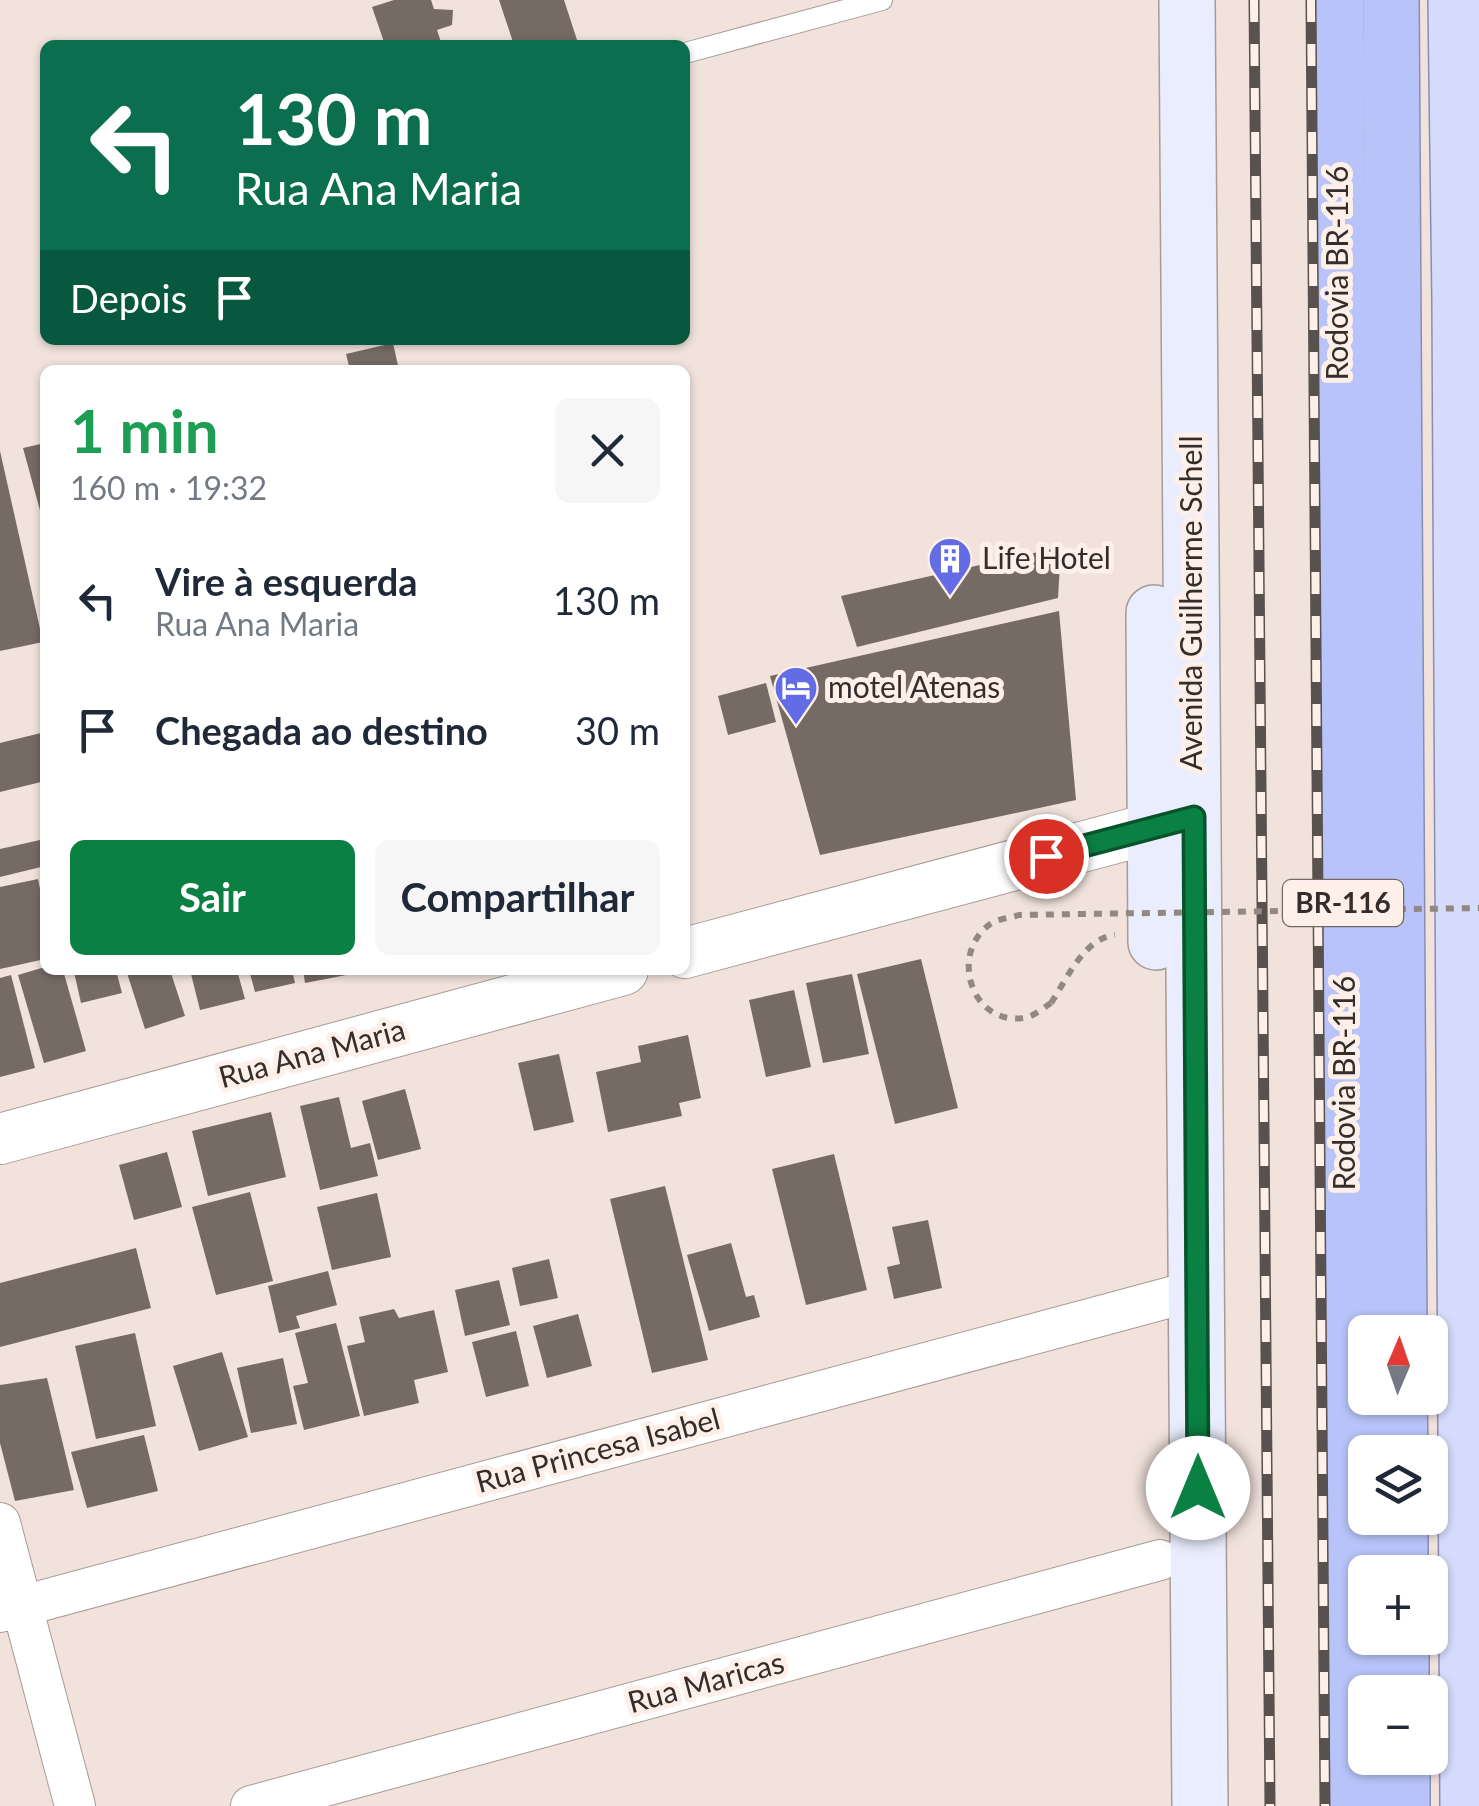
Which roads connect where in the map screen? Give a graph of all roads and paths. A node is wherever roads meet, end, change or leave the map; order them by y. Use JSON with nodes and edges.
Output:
{"nodes":[{"id":1,"x":882,"y":0,"type":"edge"},
{"id":2,"x":1149,"y":0,"type":"edge"},
{"id":3,"x":1187,"y":0,"type":"edge"},
{"id":4,"x":1336,"y":0,"type":"edge"},
{"id":5,"x":1392,"y":0,"type":"edge"},
{"id":6,"x":1456,"y":0,"type":"edge"},
{"id":7,"x":690,"y":52,"type":"edge"},
{"id":8,"x":1470,"y":301,"type":"edge"},
{"id":9,"x":1174,"y":821,"type":"junction"},
{"id":10,"x":1473,"y":876,"type":"edge"},
{"id":11,"x":1156,"y":934,"type":"junction"},
{"id":12,"x":690,"y":952,"type":"edge"},
{"id":13,"x":606,"y":975,"type":"edge"},
{"id":14,"x":0,"y":1139,"type":"edge"},
{"id":15,"x":1178,"y":1295,"type":"junction"},
{"id":16,"x":1399,"y":1315,"type":"edge"},
{"id":17,"x":1471,"y":1416,"type":"edge"},
{"id":18,"x":0,"y":1523,"type":"edge"},
{"id":19,"x":1160,"y":1560,"type":"junction"},
{"id":20,"x":12,"y":1610,"type":"edge"},
{"id":21,"x":1402,"y":1775,"type":"edge"},
{"id":22,"x":75,"y":1806,"type":"edge"},
{"id":23,"x":251,"y":1806,"type":"edge"},
{"id":24,"x":1162,"y":1806,"type":"edge"},
{"id":25,"x":1200,"y":1806,"type":"edge"},
{"id":26,"x":1350,"y":1806,"type":"edge"},
{"id":27,"x":1402,"y":1806,"type":"edge"},
{"id":28,"x":1468,"y":1806,"type":"edge"}],
"edges":[{"from":1,"to":7,"type":"lane"},
{"from":2,"to":9,"type":"main road","name":"Avenida Guilherme Schell"},
{"from":3,"to":9,"type":"main road","name":"Avenida Guilherme Schell"},
{"from":4,"to":26,"type":"highway","name":"Rodovia BR-116","number":"BR-116"},
{"from":5,"to":16,"type":"highway","name":"Rodovia BR-116","number":"BR-116"},
{"from":6,"to":8,"type":"main road"},
{"from":8,"to":10,"type":"main road"},
{"from":9,"to":11,"type":"main road","name":"Avenida Guilherme Schell"},
{"from":9,"to":12,"type":"street"},
{"from":9,"to":15,"type":"main road","name":"Avenida Guilherme Schell"},
{"from":10,"to":11,"type":"path","bridge":true},
{"from":10,"to":17,"type":"main road"},
{"from":11,"to":15,"type":"main road","name":"Avenida Guilherme Schell"},
{"from":13,"to":14,"type":"street","name":"Rua Ana Maria"},
{"from":15,"to":19,"type":"main road","name":"Avenida Guilherme Schell"},
{"from":15,"to":20,"type":"street","name":"Rua Princesa Isabel"},
{"from":15,"to":25,"type":"main road","name":"Avenida Guilherme Schell"},
{"from":17,"to":28,"type":"main road"},
{"from":18,"to":20,"type":"street"},
{"from":19,"to":23,"type":"street","name":"Rua Maricas"},
{"from":19,"to":24,"type":"main road","name":"Avenida Guilherme Schell"},
{"from":20,"to":22,"type":"street"},
{"from":21,"to":27,"type":"highway"}]}
